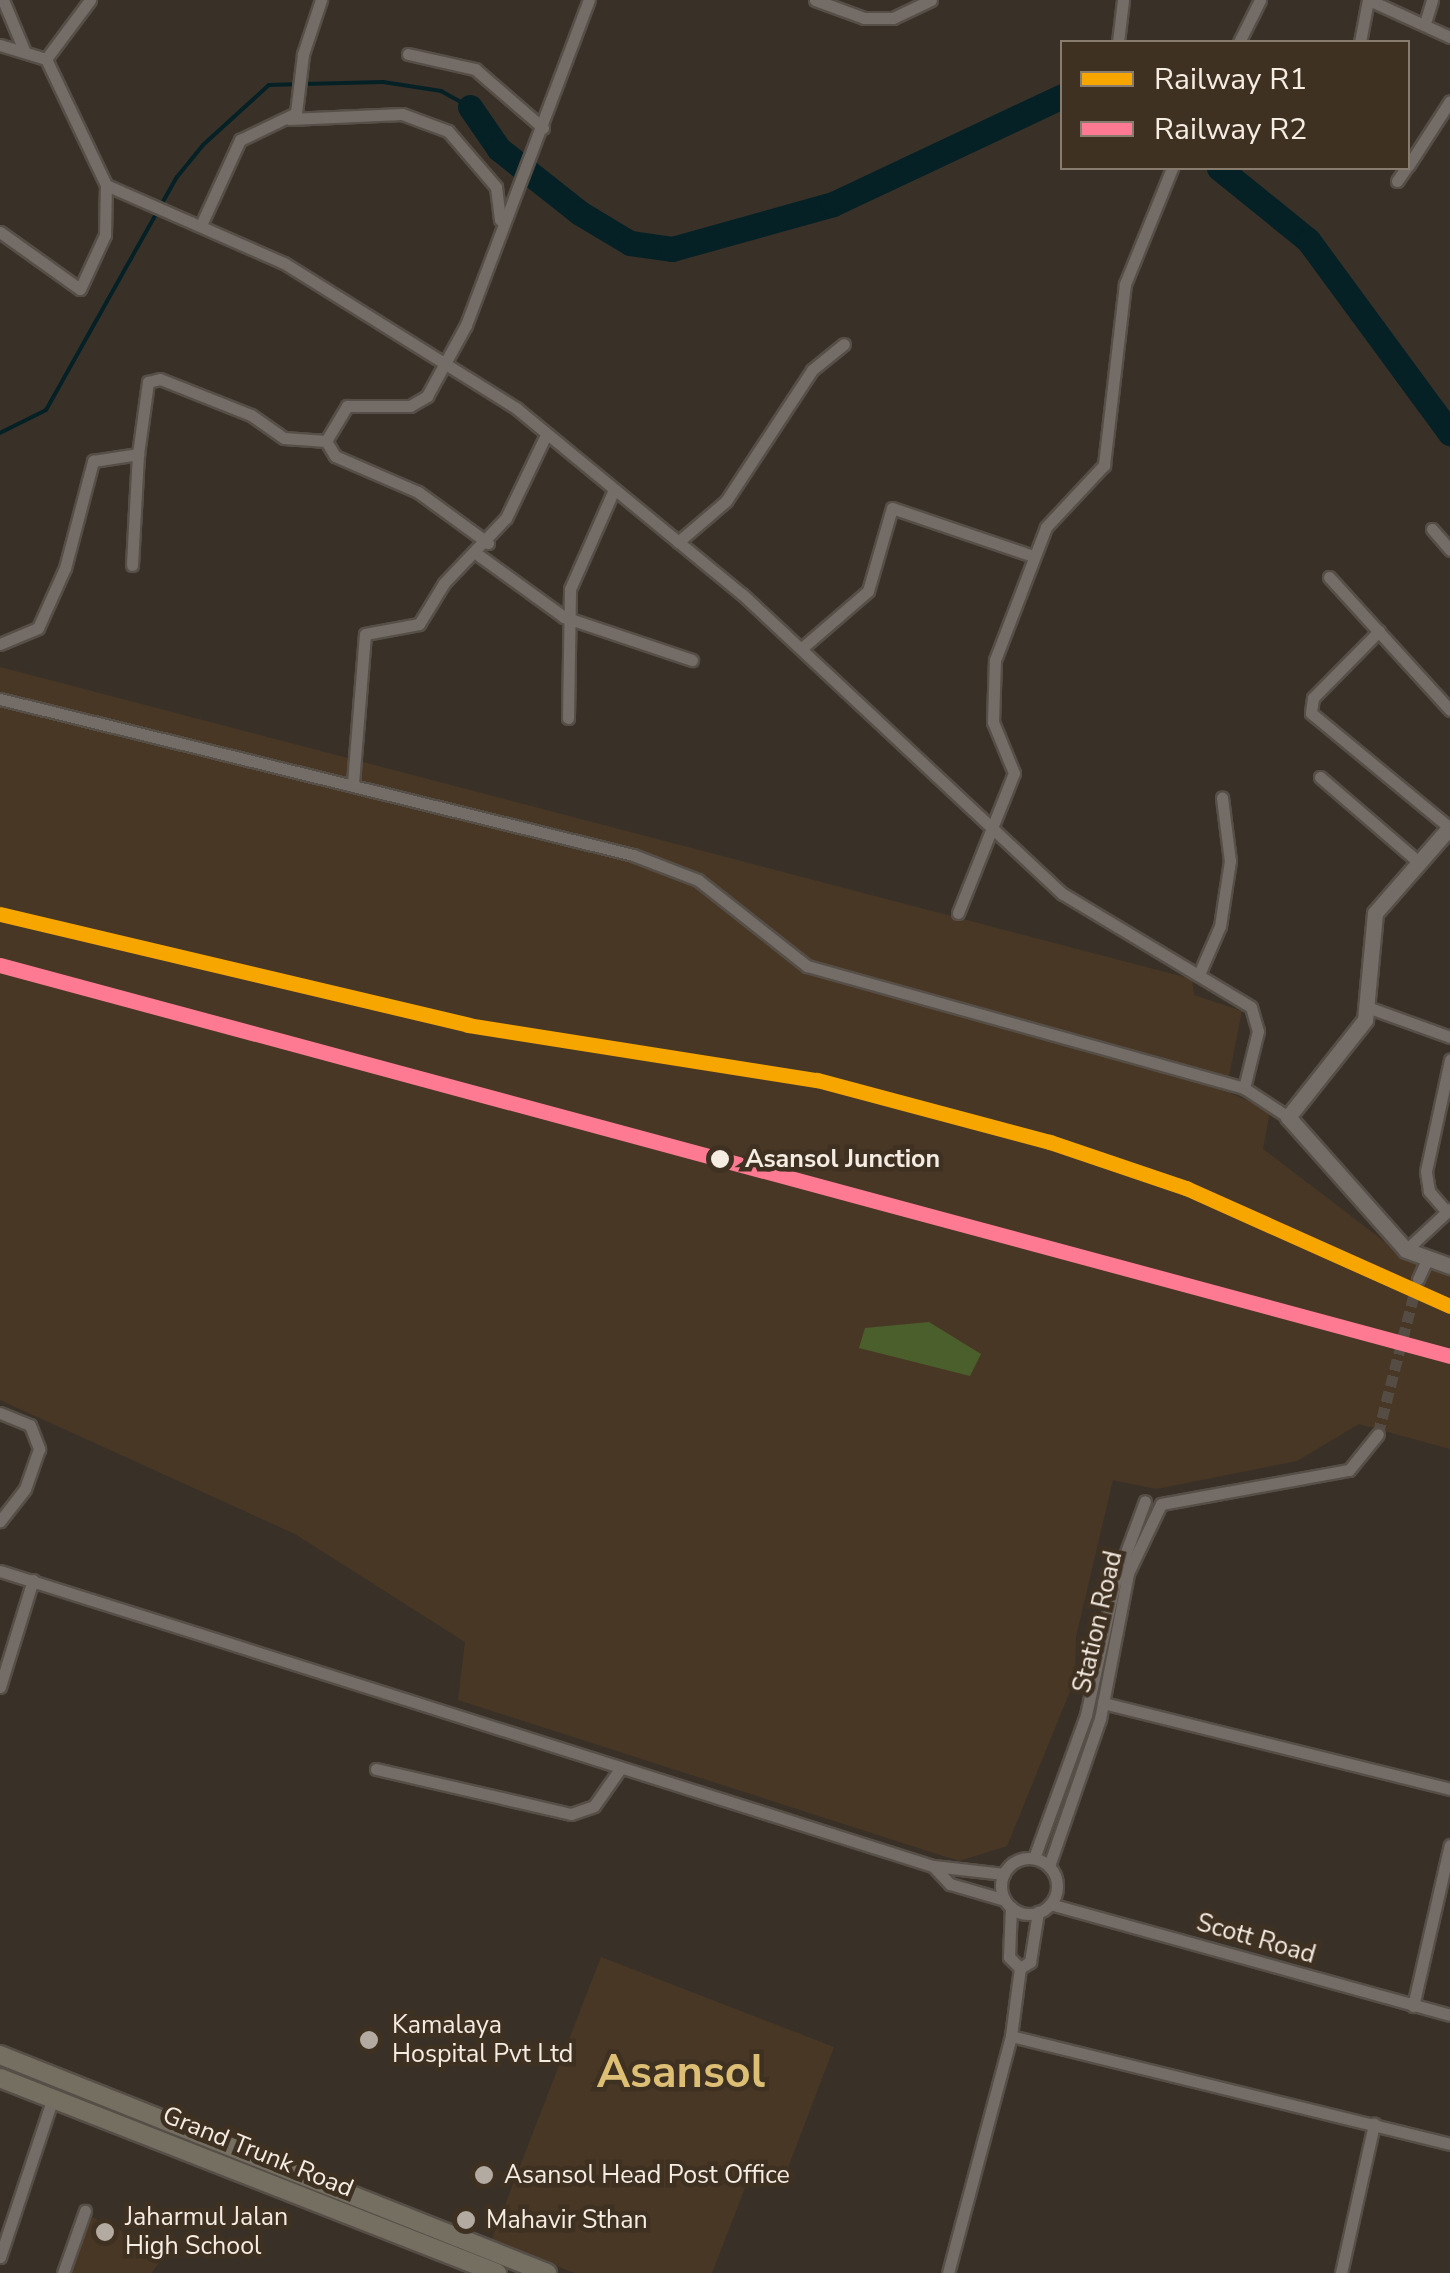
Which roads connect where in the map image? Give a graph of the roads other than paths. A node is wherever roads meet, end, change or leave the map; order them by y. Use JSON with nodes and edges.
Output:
{"nodes":[{"id":1,"x":3,"y":0,"type":"edge"},
{"id":2,"x":90,"y":0,"type":"edge"},
{"id":3,"x":322,"y":0,"type":"edge"},
{"id":4,"x":589,"y":0,"type":"edge"},
{"id":5,"x":815,"y":0,"type":"edge"},
{"id":6,"x":931,"y":0,"type":"edge"},
{"id":7,"x":1123,"y":0,"type":"edge"},
{"id":8,"x":1260,"y":0,"type":"edge"},
{"id":9,"x":1369,"y":0,"type":"edge"},
{"id":10,"x":1432,"y":0,"type":"edge"},
{"id":11,"x":1424,"y":23,"type":"junction"},
{"id":12,"x":1450,"y":37,"type":"edge"},
{"id":13,"x":1118,"y":40,"type":"edge"},
{"id":14,"x":1240,"y":40,"type":"edge"},
{"id":15,"x":1360,"y":40,"type":"edge"},
{"id":16,"x":0,"y":45,"type":"edge"},
{"id":17,"x":24,"y":50,"type":"junction"},
{"id":18,"x":408,"y":54,"type":"dead end"},
{"id":19,"x":46,"y":59,"type":"junction"},
{"id":20,"x":1450,"y":102,"type":"edge"},
{"id":21,"x":293,"y":116,"type":"junction"},
{"id":22,"x":544,"y":128,"type":"junction"},
{"id":23,"x":1410,"y":162,"type":"edge"},
{"id":24,"x":1171,"y":170,"type":"edge"},
{"id":25,"x":1405,"y":170,"type":"edge"},
{"id":26,"x":1397,"y":182,"type":"dead end"},
{"id":27,"x":111,"y":189,"type":"junction"},
{"id":28,"x":196,"y":223,"type":"junction"},
{"id":29,"x":0,"y":232,"type":"edge"},
{"id":30,"x":499,"y":232,"type":"junction"},
{"id":31,"x":844,"y":344,"type":"dead end"},
{"id":32,"x":443,"y":369,"type":"junction"},
{"id":33,"x":545,"y":436,"type":"junction"},
{"id":34,"x":326,"y":441,"type":"junction"},
{"id":35,"x":138,"y":454,"type":"junction"},
{"id":36,"x":612,"y":492,"type":"junction"},
{"id":37,"x":1432,"y":528,"type":"dead end"},
{"id":38,"x":678,"y":542,"type":"junction"},
{"id":39,"x":488,"y":543,"type":"junction"},
{"id":40,"x":1450,"y":550,"type":"edge"},
{"id":41,"x":477,"y":554,"type":"junction"},
{"id":42,"x":1033,"y":556,"type":"junction"},
{"id":43,"x":132,"y":565,"type":"dead end"},
{"id":44,"x":1330,"y":577,"type":"dead end"},
{"id":45,"x":564,"y":617,"type":"junction"},
{"id":46,"x":1379,"y":632,"type":"junction"},
{"id":47,"x":0,"y":644,"type":"edge"},
{"id":48,"x":802,"y":648,"type":"junction"},
{"id":49,"x":692,"y":660,"type":"dead end"},
{"id":50,"x":0,"y":699,"type":"edge"},
{"id":51,"x":1447,"y":702,"type":"edge"},
{"id":52,"x":568,"y":718,"type":"dead end"},
{"id":53,"x":1320,"y":777,"type":"dead end"},
{"id":54,"x":354,"y":783,"type":"junction"},
{"id":55,"x":1222,"y":798,"type":"dead end"},
{"id":56,"x":994,"y":828,"type":"junction"},
{"id":57,"x":1450,"y":828,"type":"edge"},
{"id":58,"x":1416,"y":860,"type":"junction"},
{"id":59,"x":958,"y":913,"type":"dead end"},
{"id":60,"x":1200,"y":972,"type":"junction"},
{"id":61,"x":1368,"y":1007,"type":"junction"},
{"id":62,"x":1450,"y":1038,"type":"edge"},
{"id":63,"x":1450,"y":1060,"type":"edge"},
{"id":64,"x":1244,"y":1088,"type":"junction"},
{"id":65,"x":1288,"y":1117,"type":"junction"},
{"id":66,"x":1448,"y":1211,"type":"edge"},
{"id":67,"x":1406,"y":1250,"type":"junction"},
{"id":68,"x":1428,"y":1260,"type":"junction"},
{"id":69,"x":1450,"y":1266,"type":"edge"},
{"id":70,"x":1418,"y":1279,"type":"tunnel mouth"},
{"id":71,"x":0,"y":1414,"type":"edge"},
{"id":72,"x":1378,"y":1434,"type":"tunnel mouth"},
{"id":73,"x":1145,"y":1501,"type":"dead end"},
{"id":74,"x":0,"y":1521,"type":"edge"},
{"id":75,"x":0,"y":1570,"type":"edge"},
{"id":76,"x":32,"y":1580,"type":"junction"},
{"id":77,"x":0,"y":1687,"type":"edge"},
{"id":78,"x":1103,"y":1703,"type":"junction"},
{"id":79,"x":376,"y":1769,"type":"dead end"},
{"id":80,"x":620,"y":1769,"type":"junction"},
{"id":81,"x":1450,"y":1788,"type":"edge"},
{"id":82,"x":1450,"y":1845,"type":"edge"},
{"id":83,"x":1034,"y":1858,"type":"junction"},
{"id":84,"x":934,"y":1866,"type":"junction"},
{"id":85,"x":1050,"y":1866,"type":"junction"},
{"id":86,"x":1004,"y":1874,"type":"junction"},
{"id":87,"x":1008,"y":1904,"type":"junction"},
{"id":88,"x":1050,"y":1904,"type":"junction"},
{"id":89,"x":1038,"y":1912,"type":"junction"},
{"id":90,"x":1020,"y":1968,"type":"junction"},
{"id":91,"x":1412,"y":2006,"type":"junction"},
{"id":92,"x":1450,"y":2015,"type":"edge"},
{"id":93,"x":1011,"y":2036,"type":"junction"},
{"id":94,"x":0,"y":2055,"type":"edge"},
{"id":95,"x":0,"y":2078,"type":"edge"},
{"id":96,"x":53,"y":2098,"type":"junction"},
{"id":97,"x":1374,"y":2124,"type":"junction"},
{"id":98,"x":1450,"y":2144,"type":"edge"},
{"id":99,"x":84,"y":2211,"type":"dead end"},
{"id":100,"x":0,"y":2257,"type":"edge"},
{"id":101,"x":63,"y":2273,"type":"edge"},
{"id":102,"x":497,"y":2273,"type":"edge"},
{"id":103,"x":548,"y":2273,"type":"edge"},
{"id":104,"x":948,"y":2273,"type":"edge"},
{"id":105,"x":1341,"y":2273,"type":"edge"}],
"edges":[{"from":1,"to":17,"type":"street"},
{"from":2,"to":19,"type":"street"},
{"from":3,"to":21,"type":"street"},
{"from":4,"to":22,"type":"street"},
{"from":5,"to":6,"type":"street"},
{"from":7,"to":13,"type":"street"},
{"from":8,"to":14,"type":"street"},
{"from":9,"to":11,"type":"street"},
{"from":9,"to":15,"type":"street"},
{"from":10,"to":11,"type":"street"},
{"from":11,"to":12,"type":"street"},
{"from":16,"to":17,"type":"street"},
{"from":17,"to":19,"type":"street"},
{"from":18,"to":22,"type":"street"},
{"from":19,"to":27,"type":"street"},
{"from":20,"to":23,"type":"street"},
{"from":21,"to":28,"type":"street"},
{"from":21,"to":30,"type":"street"},
{"from":22,"to":30,"type":"street"},
{"from":24,"to":42,"type":"street"},
{"from":25,"to":26,"type":"street"},
{"from":27,"to":28,"type":"street"},
{"from":27,"to":29,"type":"street"},
{"from":28,"to":32,"type":"street"},
{"from":30,"to":32,"type":"street"},
{"from":31,"to":38,"type":"street"},
{"from":32,"to":33,"type":"street"},
{"from":32,"to":34,"type":"street"},
{"from":33,"to":36,"type":"street"},
{"from":33,"to":39,"type":"street"},
{"from":34,"to":35,"type":"street"},
{"from":34,"to":39,"type":"street"},
{"from":35,"to":43,"type":"street"},
{"from":35,"to":47,"type":"street"},
{"from":36,"to":38,"type":"street"},
{"from":36,"to":45,"type":"street"},
{"from":37,"to":40,"type":"street"},
{"from":38,"to":48,"type":"street"},
{"from":39,"to":41,"type":"street"},
{"from":41,"to":45,"type":"street"},
{"from":41,"to":54,"type":"street"},
{"from":42,"to":48,"type":"street"},
{"from":42,"to":56,"type":"street"},
{"from":44,"to":46,"type":"street"},
{"from":45,"to":49,"type":"street"},
{"from":45,"to":52,"type":"street"},
{"from":46,"to":51,"type":"street"},
{"from":46,"to":57,"type":"street"},
{"from":48,"to":56,"type":"street"},
{"from":50,"to":54,"type":"street"},
{"from":53,"to":58,"type":"street"},
{"from":54,"to":64,"type":"street"},
{"from":55,"to":60,"type":"street"},
{"from":56,"to":59,"type":"street"},
{"from":56,"to":60,"type":"street"},
{"from":57,"to":58,"type":"street"},
{"from":58,"to":61,"type":"street"},
{"from":60,"to":64,"type":"street"},
{"from":61,"to":62,"type":"street"},
{"from":61,"to":65,"type":"street"},
{"from":63,"to":66,"type":"street"},
{"from":64,"to":65,"type":"street"},
{"from":65,"to":67,"type":"street"},
{"from":66,"to":67,"type":"street"},
{"from":67,"to":68,"type":"street"},
{"from":68,"to":69,"type":"street"},
{"from":68,"to":70,"type":"street"},
{"from":71,"to":74,"type":"street"},
{"from":72,"to":78,"type":"street","name":"Station Road"},
{"from":73,"to":83,"type":"street","name":"Station Road"},
{"from":75,"to":76,"type":"street"},
{"from":76,"to":77,"type":"street"},
{"from":76,"to":80,"type":"street"},
{"from":78,"to":81,"type":"street"},
{"from":78,"to":85,"type":"street","name":"Station Road"},
{"from":79,"to":80,"type":"street"},
{"from":80,"to":84,"type":"street"},
{"from":82,"to":91,"type":"street"},
{"from":83,"to":85,"type":"street"},
{"from":83,"to":86,"type":"street"},
{"from":84,"to":86,"type":"street"},
{"from":84,"to":87,"type":"street"},
{"from":85,"to":88,"type":"street"},
{"from":86,"to":87,"type":"street"},
{"from":87,"to":89,"type":"street"},
{"from":87,"to":90,"type":"street"},
{"from":88,"to":89,"type":"street"},
{"from":88,"to":91,"type":"street","name":"Scott Road"},
{"from":89,"to":90,"type":"street"},
{"from":90,"to":93,"type":"street"},
{"from":91,"to":92,"type":"street","name":"Scott Road"},
{"from":93,"to":97,"type":"street"},
{"from":93,"to":104,"type":"street"},
{"from":94,"to":103,"type":"main road"},
{"from":95,"to":96,"type":"main road","name":"Grand Trunk Road"},
{"from":96,"to":100,"type":"street"},
{"from":96,"to":102,"type":"main road","name":"Grand Trunk Road"},
{"from":97,"to":98,"type":"street"},
{"from":97,"to":105,"type":"street"},
{"from":99,"to":101,"type":"street"}]}
